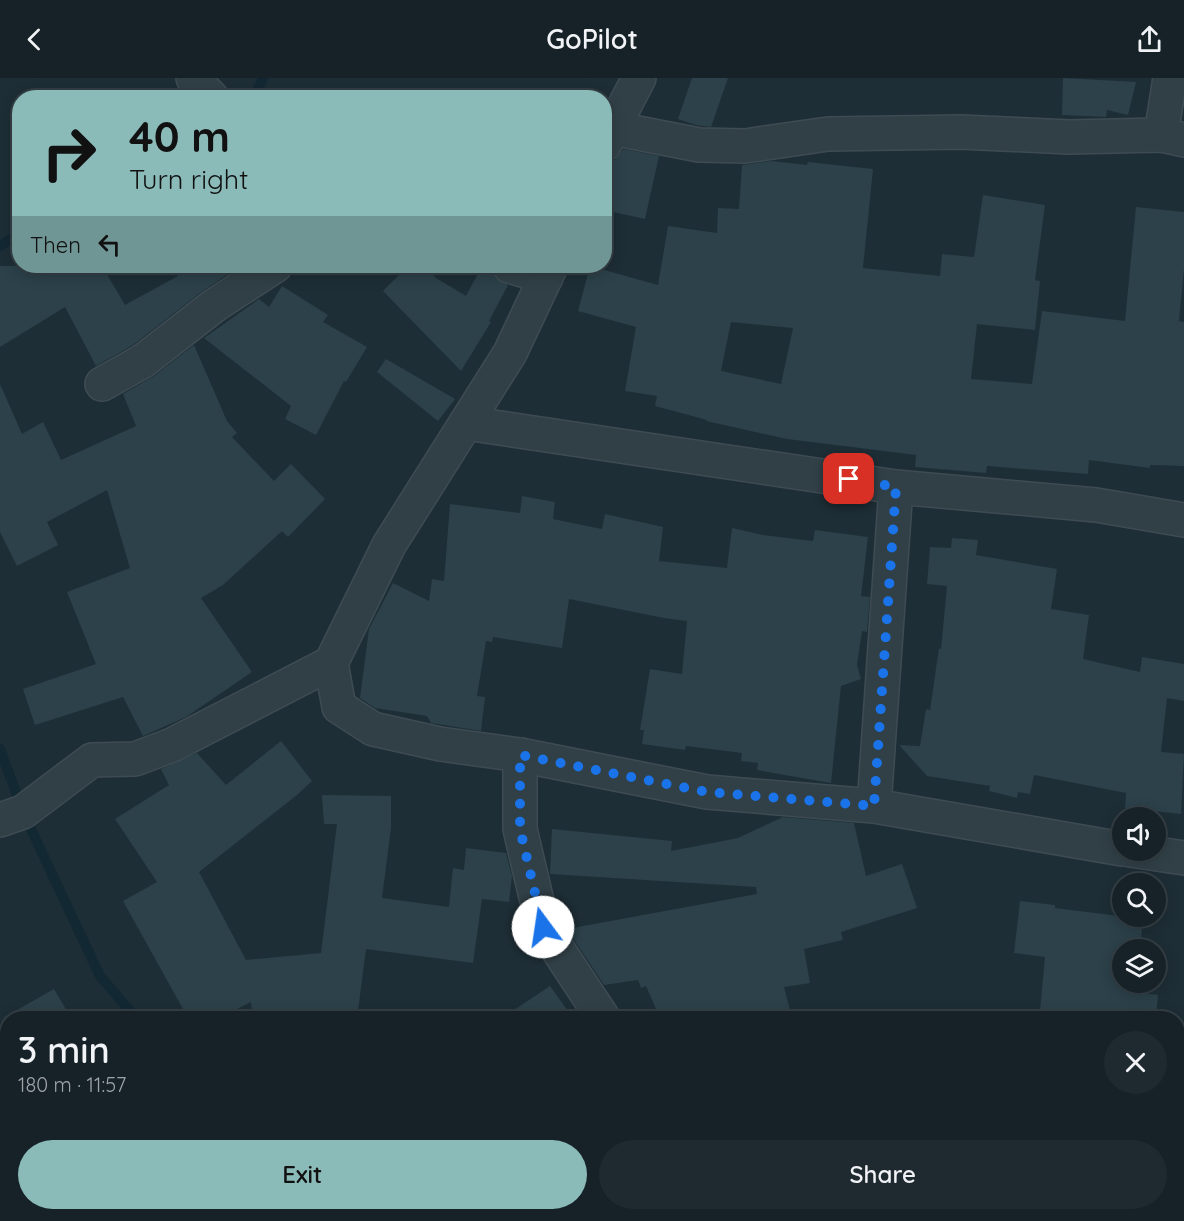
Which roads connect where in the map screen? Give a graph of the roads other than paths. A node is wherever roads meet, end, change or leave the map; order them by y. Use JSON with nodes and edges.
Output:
{"nodes":[{"id":1,"x":193,"y":78,"type":"edge"},
{"id":2,"x":639,"y":78,"type":"edge"},
{"id":3,"x":1170,"y":78,"type":"edge"},
{"id":4,"x":204,"y":90,"type":"edge"},
{"id":5,"x":612,"y":129,"type":"edge"},
{"id":6,"x":612,"y":136,"type":"edge"},
{"id":7,"x":1173,"y":137,"type":"edge"},
{"id":8,"x":264,"y":273,"type":"edge"},
{"id":9,"x":548,"y":273,"type":"edge"},
{"id":10,"x":102,"y":384,"type":"dead end"},
{"id":11,"x":466,"y":423,"type":"junction"},
{"id":12,"x":896,"y":487,"type":"junction"},
{"id":13,"x":1184,"y":520,"type":"edge"},
{"id":14,"x":331,"y":663,"type":"junction"},
{"id":15,"x":520,"y":755,"type":"junction"},
{"id":16,"x":874,"y":806,"type":"junction"},
{"id":17,"x":0,"y":820,"type":"edge"},
{"id":18,"x":1112,"y":847,"type":"edge"},
{"id":19,"x":1166,"y":855,"type":"edge"},
{"id":20,"x":1184,"y":858,"type":"edge"},
{"id":21,"x":598,"y":1011,"type":"edge"}],
"edges":[{"from":1,"to":4,"type":"street"},
{"from":2,"to":5,"type":"street"},
{"from":3,"to":7,"type":"street"},
{"from":6,"to":7,"type":"street"},
{"from":8,"to":10,"type":"street"},
{"from":9,"to":11,"type":"street"},
{"from":11,"to":12,"type":"street"},
{"from":11,"to":14,"type":"street"},
{"from":12,"to":13,"type":"street"},
{"from":12,"to":16,"type":"street"},
{"from":14,"to":15,"type":"street"},
{"from":14,"to":17,"type":"street"},
{"from":15,"to":16,"type":"street"},
{"from":15,"to":21,"type":"street"},
{"from":16,"to":18,"type":"street"},
{"from":19,"to":20,"type":"street"}]}
